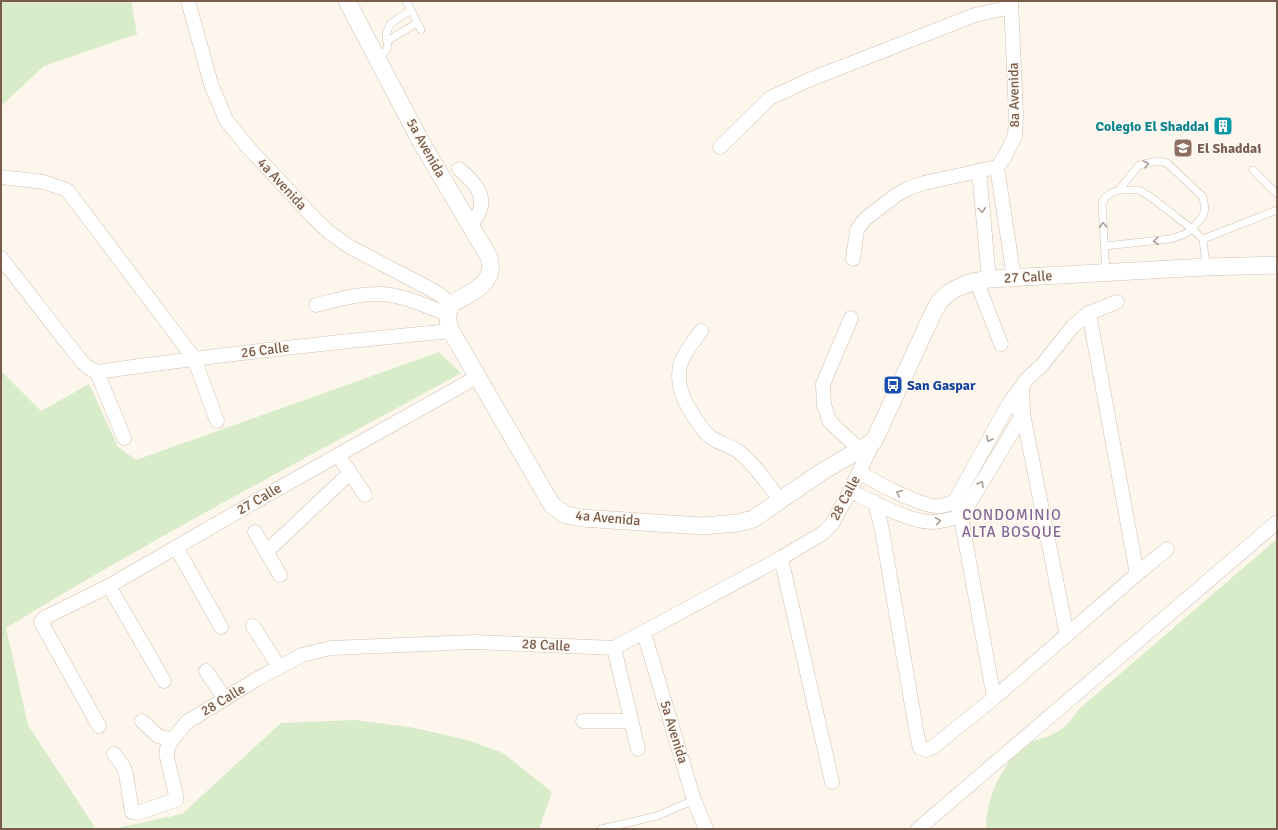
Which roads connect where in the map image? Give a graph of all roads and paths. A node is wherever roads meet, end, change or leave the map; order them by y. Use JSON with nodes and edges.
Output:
{"nodes":[{"id":1,"x":188,"y":1,"type":"edge"},
{"id":2,"x":347,"y":1,"type":"edge"},
{"id":3,"x":406,"y":1,"type":"edge"},
{"id":4,"x":1011,"y":4,"type":"edge"},
{"id":5,"x":411,"y":10,"type":"junction"},
{"id":6,"x":417,"y":23,"type":"junction"},
{"id":7,"x":421,"y":30,"type":"dead end"},
{"id":8,"x":388,"y":41,"type":"junction"},
{"id":9,"x":376,"y":56,"type":"junction"},
{"id":10,"x":720,"y":147,"type":"dead end"},
{"id":11,"x":997,"y":167,"type":"junction"},
{"id":12,"x":459,"y":169,"type":"dead end"},
{"id":13,"x":1253,"y":170,"type":"dead end"},
{"id":14,"x":979,"y":171,"type":"junction"},
{"id":15,"x":1,"y":177,"type":"edge"},
{"id":16,"x":1119,"y":190,"type":"junction"},
{"id":17,"x":1277,"y":194,"type":"edge"},
{"id":18,"x":1277,"y":210,"type":"edge"},
{"id":19,"x":470,"y":225,"type":"junction"},
{"id":20,"x":1192,"y":229,"type":"junction"},
{"id":21,"x":1203,"y":239,"type":"junction"},
{"id":22,"x":1104,"y":246,"type":"junction"},
{"id":23,"x":1,"y":258,"type":"edge"},
{"id":24,"x":853,"y":259,"type":"dead end"},
{"id":25,"x":1277,"y":265,"type":"edge"},
{"id":26,"x":1206,"y":267,"type":"junction"},
{"id":27,"x":1106,"y":273,"type":"junction"},
{"id":28,"x":1014,"y":278,"type":"junction"},
{"id":29,"x":983,"y":280,"type":"junction"},
{"id":30,"x":1117,"y":302,"type":"dead end"},
{"id":31,"x":316,"y":305,"type":"dead end"},
{"id":32,"x":450,"y":309,"type":"junction"},
{"id":33,"x":1089,"y":313,"type":"junction"},
{"id":34,"x":852,"y":318,"type":"dead end"},
{"id":35,"x":451,"y":330,"type":"junction"},
{"id":36,"x":701,"y":331,"type":"dead end"},
{"id":37,"x":1001,"y":344,"type":"dead end"},
{"id":38,"x":194,"y":358,"type":"junction"},
{"id":39,"x":97,"y":372,"type":"junction"},
{"id":40,"x":477,"y":377,"type":"junction"},
{"id":41,"x":1022,"y":387,"type":"junction"},
{"id":42,"x":1008,"y":405,"type":"junction"},
{"id":43,"x":1023,"y":414,"type":"junction"},
{"id":44,"x":217,"y":422,"type":"dead end"},
{"id":45,"x":124,"y":438,"type":"dead end"},
{"id":46,"x":874,"y":441,"type":"junction"},
{"id":47,"x":859,"y":449,"type":"junction"},
{"id":48,"x":338,"y":455,"type":"junction"},
{"id":49,"x":859,"y":472,"type":"junction"},
{"id":50,"x":350,"y":473,"type":"junction"},
{"id":51,"x":850,"y":491,"type":"junction"},
{"id":52,"x":365,"y":495,"type":"dead end"},
{"id":53,"x":781,"y":501,"type":"junction"},
{"id":54,"x":955,"y":501,"type":"junction"},
{"id":55,"x":875,"y":502,"type":"junction"},
{"id":56,"x":961,"y":517,"type":"junction"},
{"id":57,"x":1277,"y":522,"type":"edge"},
{"id":58,"x":255,"y":532,"type":"dead end"},
{"id":59,"x":176,"y":547,"type":"junction"},
{"id":60,"x":1167,"y":550,"type":"dead end"},
{"id":61,"x":266,"y":552,"type":"junction"},
{"id":62,"x":781,"y":558,"type":"junction"},
{"id":63,"x":1137,"y":574,"type":"junction"},
{"id":64,"x":280,"y":575,"type":"dead end"},
{"id":65,"x":109,"y":586,"type":"junction"},
{"id":66,"x":253,"y":626,"type":"dead end"},
{"id":67,"x":221,"y":627,"type":"dead end"},
{"id":68,"x":644,"y":633,"type":"junction"},
{"id":69,"x":1067,"y":635,"type":"junction"},
{"id":70,"x":614,"y":648,"type":"junction"},
{"id":71,"x":279,"y":667,"type":"junction"},
{"id":72,"x":206,"y":671,"type":"dead end"},
{"id":73,"x":164,"y":681,"type":"dead end"},
{"id":74,"x":994,"y":698,"type":"junction"},
{"id":75,"x":225,"y":699,"type":"junction"},
{"id":76,"x":583,"y":721,"type":"dead end"},
{"id":77,"x":142,"y":722,"type":"dead end"},
{"id":78,"x":630,"y":722,"type":"junction"},
{"id":79,"x":99,"y":726,"type":"dead end"},
{"id":80,"x":170,"y":745,"type":"junction"},
{"id":81,"x":638,"y":749,"type":"dead end"},
{"id":82,"x":114,"y":754,"type":"dead end"},
{"id":83,"x":832,"y":782,"type":"dead end"},
{"id":84,"x":694,"y":800,"type":"junction"},
{"id":85,"x":601,"y":829,"type":"edge"},
{"id":86,"x":706,"y":829,"type":"edge"},
{"id":87,"x":918,"y":829,"type":"edge"}],
"edges":[{"from":1,"to":32,"type":"street","name":"4a Avenida"},
{"from":2,"to":9,"type":"street","name":"5a Avenida"},
{"from":3,"to":5,"type":"lane"},
{"from":4,"to":10,"type":"street"},
{"from":4,"to":11,"type":"street","name":"8a Avenida"},
{"from":5,"to":6,"type":"lane"},
{"from":5,"to":8,"type":"lane"},
{"from":6,"to":7,"type":"lane"},
{"from":6,"to":8,"type":"lane"},
{"from":8,"to":9,"type":"lane"},
{"from":9,"to":19,"type":"street","name":"5a Avenida"},
{"from":11,"to":14,"type":"street"},
{"from":11,"to":28,"type":"street"},
{"from":12,"to":19,"type":"street"},
{"from":13,"to":17,"type":"lane"},
{"from":14,"to":24,"type":"street"},
{"from":14,"to":29,"type":"street","one_way":true},
{"from":15,"to":38,"type":"street"},
{"from":16,"to":20,"type":"lane"},
{"from":16,"to":20,"type":"lane","one_way":true},
{"from":22,"to":16,"type":"lane","one_way":true},
{"from":18,"to":21,"type":"lane"},
{"from":19,"to":32,"type":"street","name":"5a Avenida"},
{"from":20,"to":21,"type":"lane"},
{"from":20,"to":22,"type":"lane","one_way":true},
{"from":21,"to":26,"type":"lane"},
{"from":22,"to":27,"type":"lane"},
{"from":23,"to":39,"type":"street"},
{"from":25,"to":26,"type":"street","name":"27 Calle"},
{"from":26,"to":27,"type":"street","name":"27 Calle"},
{"from":27,"to":28,"type":"street","name":"27 Calle"},
{"from":28,"to":29,"type":"street","name":"27 Calle"},
{"from":29,"to":37,"type":"street"},
{"from":29,"to":46,"type":"street","name":"27 Calle"},
{"from":30,"to":33,"type":"street"},
{"from":31,"to":32,"type":"street"},
{"from":32,"to":35,"type":"street","name":"4a Avenida"},
{"from":33,"to":41,"type":"street"},
{"from":33,"to":63,"type":"street"},
{"from":34,"to":47,"type":"street"},
{"from":35,"to":38,"type":"street","name":"26 Calle"},
{"from":35,"to":40,"type":"street","name":"4a Avenida"},
{"from":36,"to":53,"type":"street"},
{"from":38,"to":39,"type":"street","name":"26 Calle"},
{"from":38,"to":44,"type":"street"},
{"from":39,"to":45,"type":"street"},
{"from":40,"to":48,"type":"street","name":"27 Calle"},
{"from":40,"to":53,"type":"street","name":"4a Avenida"},
{"from":41,"to":42,"type":"street"},
{"from":41,"to":43,"type":"street"},
{"from":42,"to":43,"type":"street"},
{"from":42,"to":54,"type":"street","one_way":true},
{"from":56,"to":43,"type":"street","one_way":true},
{"from":43,"to":69,"type":"street"},
{"from":46,"to":47,"type":"street","name":"4a Avenida"},
{"from":46,"to":49,"type":"street","name":"28 Calle"},
{"from":47,"to":53,"type":"street","name":"4a Avenida"},
{"from":48,"to":50,"type":"street"},
{"from":48,"to":59,"type":"street","name":"27 Calle"},
{"from":49,"to":51,"type":"street","name":"28 Calle"},
{"from":54,"to":49,"type":"street","one_way":true},
{"from":50,"to":52,"type":"street"},
{"from":50,"to":61,"type":"street"},
{"from":51,"to":55,"type":"street"},
{"from":51,"to":62,"type":"street","name":"28 Calle"},
{"from":54,"to":56,"type":"street"},
{"from":55,"to":56,"type":"street","one_way":true},
{"from":55,"to":74,"type":"street"},
{"from":56,"to":74,"type":"street"},
{"from":57,"to":87,"type":"street"},
{"from":58,"to":61,"type":"street"},
{"from":59,"to":65,"type":"street","name":"27 Calle"},
{"from":59,"to":67,"type":"street"},
{"from":60,"to":63,"type":"street"},
{"from":61,"to":64,"type":"street"},
{"from":62,"to":68,"type":"street","name":"28 Calle"},
{"from":62,"to":83,"type":"street"},
{"from":63,"to":69,"type":"street"},
{"from":65,"to":73,"type":"street"},
{"from":65,"to":79,"type":"street","name":"27 Calle"},
{"from":66,"to":71,"type":"street"},
{"from":68,"to":70,"type":"street","name":"28 Calle"},
{"from":68,"to":84,"type":"street","name":"5a Avenida"},
{"from":69,"to":74,"type":"street"},
{"from":70,"to":71,"type":"street","name":"28 Calle"},
{"from":70,"to":78,"type":"street"},
{"from":71,"to":75,"type":"street","name":"28 Calle"},
{"from":72,"to":75,"type":"street"},
{"from":75,"to":80,"type":"street","name":"28 Calle"},
{"from":76,"to":78,"type":"street"},
{"from":77,"to":80,"type":"street"},
{"from":78,"to":81,"type":"street"},
{"from":80,"to":82,"type":"street"},
{"from":84,"to":85,"type":"lane"},
{"from":84,"to":86,"type":"street","name":"5a Avenida"}]}
